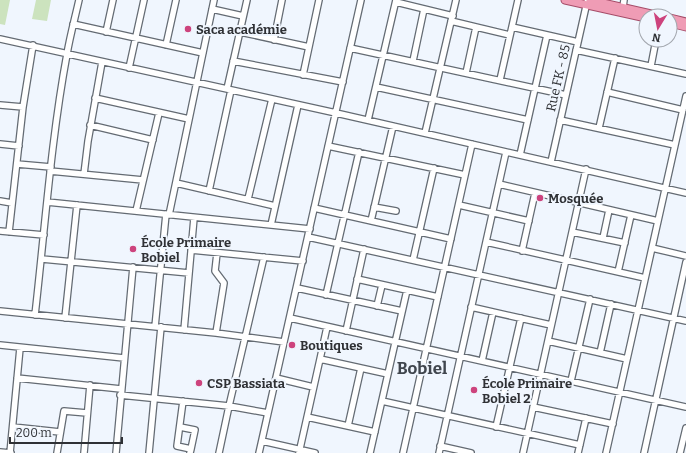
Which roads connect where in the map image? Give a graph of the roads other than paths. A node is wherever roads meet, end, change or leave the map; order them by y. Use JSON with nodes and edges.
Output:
{"nodes":[{"id":1,"x":79,"y":0,"type":"edge"},
{"id":2,"x":113,"y":0,"type":"edge"},
{"id":3,"x":144,"y":0,"type":"edge"},
{"id":4,"x":176,"y":0,"type":"edge"},
{"id":5,"x":214,"y":0,"type":"edge"},
{"id":6,"x":247,"y":0,"type":"edge"},
{"id":7,"x":282,"y":0,"type":"edge"},
{"id":8,"x":320,"y":0,"type":"edge"},
{"id":9,"x":361,"y":0,"type":"edge"},
{"id":10,"x":456,"y":0,"type":"edge"},
{"id":11,"x":518,"y":0,"type":"edge"},
{"id":12,"x":565,"y":0,"type":"edge"},
{"id":13,"x":396,"y":1,"type":"edge"},
{"id":14,"x":588,"y":2,"type":"edge"},
{"id":15,"x":624,"y":4,"type":"edge"},
{"id":16,"x":212,"y":9,"type":"junction"},
{"id":17,"x":424,"y":9,"type":"junction"},
{"id":18,"x":638,"y":9,"type":"edge"},
{"id":19,"x":243,"y":16,"type":"junction"},
{"id":20,"x":638,"y":16,"type":"edge"},
{"id":21,"x":452,"y":19,"type":"junction"},
{"id":22,"x":73,"y":24,"type":"junction"},
{"id":23,"x":476,"y":27,"type":"junction"},
{"id":24,"x":512,"y":27,"type":"junction"},
{"id":25,"x":106,"y":32,"type":"junction"},
{"id":26,"x":240,"y":32,"type":"junction"},
{"id":27,"x":510,"y":35,"type":"junction"},
{"id":28,"x":547,"y":35,"type":"junction"},
{"id":29,"x":135,"y":38,"type":"junction"},
{"id":30,"x":0,"y":39,"type":"edge"},
{"id":31,"x":274,"y":40,"type":"junction"},
{"id":32,"x":578,"y":42,"type":"junction"},
{"id":33,"x":33,"y":45,"type":"junction"},
{"id":34,"x":166,"y":45,"type":"junction"},
{"id":35,"x":309,"y":47,"type":"junction"},
{"id":36,"x":350,"y":48,"type":"junction"},
{"id":37,"x":654,"y":48,"type":"edge"},
{"id":38,"x":576,"y":50,"type":"junction"},
{"id":39,"x":67,"y":53,"type":"junction"},
{"id":40,"x":203,"y":53,"type":"junction"},
{"id":41,"x":383,"y":55,"type":"junction"},
{"id":42,"x":615,"y":58,"type":"junction"},
{"id":43,"x":233,"y":61,"type":"junction"},
{"id":44,"x":413,"y":61,"type":"junction"},
{"id":45,"x":102,"y":62,"type":"junction"},
{"id":46,"x":651,"y":66,"type":"junction"},
{"id":47,"x":440,"y":67,"type":"junction"},
{"id":48,"x":129,"y":68,"type":"junction"},
{"id":49,"x":466,"y":73,"type":"junction"},
{"id":50,"x":686,"y":74,"type":"edge"},
{"id":51,"x":303,"y":75,"type":"junction"},
{"id":52,"x":500,"y":80,"type":"junction"},
{"id":53,"x":343,"y":82,"type":"junction"},
{"id":54,"x":196,"y":83,"type":"junction"},
{"id":55,"x":376,"y":87,"type":"junction"},
{"id":56,"x":535,"y":88,"type":"junction"},
{"id":57,"x":229,"y":90,"type":"junction"},
{"id":58,"x":607,"y":92,"type":"junction"},
{"id":59,"x":566,"y":94,"type":"junction"},
{"id":60,"x":686,"y":96,"type":"edge"},
{"id":61,"x":95,"y":98,"type":"junction"},
{"id":62,"x":272,"y":99,"type":"junction"},
{"id":63,"x":433,"y":99,"type":"junction"},
{"id":64,"x":0,"y":105,"type":"edge"},
{"id":65,"x":298,"y":105,"type":"junction"},
{"id":66,"x":23,"y":107,"type":"junction"},
{"id":67,"x":683,"y":110,"type":"junction"},
{"id":68,"x":159,"y":113,"type":"junction"},
{"id":69,"x":336,"y":113,"type":"junction"},
{"id":70,"x":189,"y":120,"type":"junction"},
{"id":71,"x":368,"y":120,"type":"junction"},
{"id":72,"x":528,"y":120,"type":"junction"},
{"id":73,"x":560,"y":120,"type":"junction"},
{"id":74,"x":90,"y":125,"type":"junction"},
{"id":75,"x":393,"y":126,"type":"junction"},
{"id":76,"x":599,"y":128,"type":"junction"},
{"id":77,"x":425,"y":133,"type":"junction"},
{"id":78,"x":153,"y":140,"type":"junction"},
{"id":79,"x":0,"y":144,"type":"edge"},
{"id":80,"x":472,"y":144,"type":"junction"},
{"id":81,"x":675,"y":145,"type":"junction"},
{"id":82,"x":19,"y":146,"type":"junction"},
{"id":83,"x":328,"y":146,"type":"junction"},
{"id":84,"x":358,"y":152,"type":"junction"},
{"id":85,"x":506,"y":152,"type":"junction"},
{"id":86,"x":520,"y":155,"type":"junction"},
{"id":87,"x":386,"y":158,"type":"junction"},
{"id":88,"x":551,"y":162,"type":"junction"},
{"id":89,"x":17,"y":164,"type":"junction"},
{"id":90,"x":434,"y":168,"type":"junction"},
{"id":91,"x":50,"y":169,"type":"junction"},
{"id":92,"x":586,"y":169,"type":"junction"},
{"id":93,"x":84,"y":174,"type":"junction"},
{"id":94,"x":465,"y":175,"type":"junction"},
{"id":95,"x":143,"y":180,"type":"junction"},
{"id":96,"x":176,"y":183,"type":"junction"},
{"id":97,"x":499,"y":184,"type":"junction"},
{"id":98,"x":665,"y":188,"type":"junction"},
{"id":99,"x":209,"y":191,"type":"junction"},
{"id":100,"x":535,"y":193,"type":"junction"},
{"id":101,"x":686,"y":193,"type":"edge"},
{"id":102,"x":248,"y":199,"type":"junction"},
{"id":103,"x":0,"y":201,"type":"edge"},
{"id":104,"x":12,"y":202,"type":"junction"},
{"id":105,"x":47,"y":202,"type":"junction"},
{"id":106,"x":579,"y":203,"type":"junction"},
{"id":107,"x":77,"y":205,"type":"junction"},
{"id":108,"x":458,"y":205,"type":"junction"},
{"id":109,"x":275,"y":206,"type":"junction"},
{"id":110,"x":374,"y":206,"type":"junction"},
{"id":111,"x":314,"y":208,"type":"junction"},
{"id":112,"x":609,"y":210,"type":"junction"},
{"id":113,"x":136,"y":211,"type":"junction"},
{"id":114,"x":396,"y":212,"type":"dead end"},
{"id":115,"x":493,"y":212,"type":"junction"},
{"id":116,"x":168,"y":215,"type":"junction"},
{"id":117,"x":344,"y":215,"type":"junction"},
{"id":118,"x":631,"y":215,"type":"junction"},
{"id":119,"x":194,"y":218,"type":"junction"},
{"id":120,"x":529,"y":220,"type":"junction"},
{"id":121,"x":371,"y":221,"type":"junction"},
{"id":122,"x":658,"y":221,"type":"junction"},
{"id":123,"x":271,"y":225,"type":"junction"},
{"id":124,"x":310,"y":229,"type":"junction"},
{"id":125,"x":0,"y":231,"type":"edge"},
{"id":126,"x":9,"y":232,"type":"junction"},
{"id":127,"x":419,"y":232,"type":"junction"},
{"id":128,"x":572,"y":232,"type":"junction"},
{"id":129,"x":44,"y":235,"type":"junction"},
{"id":130,"x":308,"y":237,"type":"junction"},
{"id":131,"x":603,"y":238,"type":"junction"},
{"id":132,"x":451,"y":239,"type":"junction"},
{"id":133,"x":486,"y":242,"type":"junction"},
{"id":134,"x":337,"y":243,"type":"junction"},
{"id":135,"x":625,"y":243,"type":"junction"},
{"id":136,"x":652,"y":248,"type":"junction"},
{"id":137,"x":364,"y":249,"type":"junction"},
{"id":138,"x":191,"y":250,"type":"junction"},
{"id":139,"x":522,"y":250,"type":"junction"},
{"id":140,"x":217,"y":253,"type":"junction"},
{"id":141,"x":686,"y":256,"type":"edge"},
{"id":142,"x":264,"y":257,"type":"junction"},
{"id":143,"x":42,"y":259,"type":"junction"},
{"id":144,"x":413,"y":260,"type":"junction"},
{"id":145,"x":566,"y":260,"type":"junction"},
{"id":146,"x":303,"y":261,"type":"junction"},
{"id":147,"x":71,"y":262,"type":"junction"},
{"id":148,"x":686,"y":262,"type":"edge"},
{"id":149,"x":133,"y":267,"type":"junction"},
{"id":150,"x":445,"y":267,"type":"junction"},
{"id":151,"x":160,"y":270,"type":"junction"},
{"id":152,"x":618,"y":272,"type":"junction"},
{"id":153,"x":189,"y":273,"type":"junction"},
{"id":154,"x":479,"y":275,"type":"junction"},
{"id":155,"x":645,"y":278,"type":"junction"},
{"id":156,"x":357,"y":279,"type":"junction"},
{"id":157,"x":382,"y":285,"type":"junction"},
{"id":158,"x":296,"y":288,"type":"junction"},
{"id":159,"x":406,"y":290,"type":"junction"},
{"id":160,"x":559,"y":292,"type":"junction"},
{"id":161,"x":326,"y":295,"type":"junction"},
{"id":162,"x":438,"y":297,"type":"junction"},
{"id":163,"x":590,"y":299,"type":"junction"},
{"id":164,"x":352,"y":300,"type":"junction"},
{"id":165,"x":611,"y":304,"type":"junction"},
{"id":166,"x":377,"y":306,"type":"junction"},
{"id":167,"x":472,"y":307,"type":"junction"},
{"id":168,"x":638,"y":310,"type":"junction"},
{"id":169,"x":0,"y":311,"type":"edge"},
{"id":170,"x":402,"y":311,"type":"junction"},
{"id":171,"x":493,"y":312,"type":"junction"},
{"id":172,"x":35,"y":315,"type":"junction"},
{"id":173,"x":65,"y":318,"type":"junction"},
{"id":174,"x":290,"y":318,"type":"junction"},
{"id":175,"x":521,"y":318,"type":"junction"},
{"id":176,"x":674,"y":318,"type":"junction"},
{"id":177,"x":686,"y":321,"type":"edge"},
{"id":178,"x":128,"y":324,"type":"junction"},
{"id":179,"x":551,"y":325,"type":"junction"},
{"id":180,"x":158,"y":327,"type":"junction"},
{"id":181,"x":327,"y":327,"type":"junction"},
{"id":182,"x":184,"y":330,"type":"junction"},
{"id":183,"x":346,"y":331,"type":"junction"},
{"id":184,"x":216,"y":333,"type":"junction"},
{"id":185,"x":246,"y":336,"type":"junction"},
{"id":186,"x":548,"y":341,"type":"junction"},
{"id":187,"x":284,"y":342,"type":"junction"},
{"id":188,"x":395,"y":342,"type":"junction"},
{"id":189,"x":0,"y":346,"type":"edge"},
{"id":190,"x":20,"y":348,"type":"junction"},
{"id":191,"x":579,"y":348,"type":"junction"},
{"id":192,"x":426,"y":349,"type":"junction"},
{"id":193,"x":600,"y":353,"type":"junction"},
{"id":194,"x":460,"y":356,"type":"junction"},
{"id":195,"x":124,"y":358,"type":"junction"},
{"id":196,"x":320,"y":359,"type":"junction"},
{"id":197,"x":627,"y":359,"type":"junction"},
{"id":198,"x":482,"y":361,"type":"junction"},
{"id":199,"x":510,"y":367,"type":"junction"},
{"id":200,"x":361,"y":368,"type":"junction"},
{"id":201,"x":388,"y":374,"type":"junction"},
{"id":202,"x":540,"y":374,"type":"junction"},
{"id":203,"x":17,"y":378,"type":"junction"},
{"id":204,"x":276,"y":378,"type":"junction"},
{"id":205,"x":571,"y":381,"type":"junction"},
{"id":206,"x":90,"y":385,"type":"junction"},
{"id":207,"x":314,"y":387,"type":"junction"},
{"id":208,"x":121,"y":389,"type":"junction"},
{"id":209,"x":620,"y":392,"type":"junction"},
{"id":210,"x":120,"y":395,"type":"junction"},
{"id":211,"x":153,"y":398,"type":"junction"},
{"id":212,"x":656,"y":400,"type":"junction"},
{"id":213,"x":382,"y":401,"type":"junction"},
{"id":214,"x":183,"y":402,"type":"junction"},
{"id":215,"x":229,"y":406,"type":"junction"},
{"id":216,"x":533,"y":407,"type":"junction"},
{"id":217,"x":686,"y":407,"type":"edge"},
{"id":218,"x":413,"y":408,"type":"junction"},
{"id":219,"x":87,"y":413,"type":"junction"},
{"id":220,"x":268,"y":413,"type":"junction"},
{"id":221,"x":447,"y":416,"type":"junction"},
{"id":222,"x":307,"y":417,"type":"junction"},
{"id":223,"x":586,"y":418,"type":"junction"},
{"id":224,"x":613,"y":424,"type":"junction"},
{"id":225,"x":348,"y":426,"type":"junction"},
{"id":226,"x":13,"y":427,"type":"junction"},
{"id":227,"x":180,"y":427,"type":"junction"},
{"id":228,"x":496,"y":427,"type":"junction"},
{"id":229,"x":686,"y":428,"type":"edge"},
{"id":230,"x":60,"y":432,"type":"junction"},
{"id":231,"x":375,"y":432,"type":"junction"},
{"id":232,"x":527,"y":434,"type":"junction"},
{"id":233,"x":685,"y":440,"type":"edge"},
{"id":234,"x":262,"y":441,"type":"junction"},
{"id":235,"x":580,"y":445,"type":"junction"},
{"id":236,"x":440,"y":446,"type":"junction"},
{"id":237,"x":191,"y":451,"type":"edge"},
{"id":238,"x":299,"y":451,"type":"edge"},
{"id":239,"x":0,"y":452,"type":"edge"},
{"id":240,"x":10,"y":453,"type":"edge"},
{"id":241,"x":57,"y":453,"type":"edge"},
{"id":242,"x":84,"y":453,"type":"edge"},
{"id":243,"x":116,"y":453,"type":"edge"},
{"id":244,"x":149,"y":453,"type":"edge"},
{"id":245,"x":220,"y":453,"type":"edge"},
{"id":246,"x":260,"y":453,"type":"edge"},
{"id":247,"x":315,"y":453,"type":"edge"},
{"id":248,"x":370,"y":453,"type":"edge"},
{"id":249,"x":403,"y":453,"type":"edge"},
{"id":250,"x":439,"y":453,"type":"edge"},
{"id":251,"x":471,"y":453,"type":"edge"},
{"id":252,"x":523,"y":453,"type":"edge"},
{"id":253,"x":578,"y":453,"type":"edge"},
{"id":254,"x":607,"y":453,"type":"edge"},
{"id":255,"x":644,"y":453,"type":"edge"},
{"id":256,"x":680,"y":453,"type":"edge"}],
"edges":[{"from":1,"to":22,"type":"street"},
{"from":2,"to":25,"type":"street"},
{"from":3,"to":29,"type":"street"},
{"from":4,"to":34,"type":"street"},
{"from":5,"to":16,"type":"street"},
{"from":6,"to":19,"type":"street"},
{"from":7,"to":31,"type":"street"},
{"from":8,"to":35,"type":"street"},
{"from":9,"to":36,"type":"street"},
{"from":10,"to":21,"type":"street"},
{"from":11,"to":24,"type":"street"},
{"from":12,"to":14,"type":"main road"},
{"from":13,"to":17,"type":"street"},
{"from":13,"to":41,"type":"street"},
{"from":14,"to":15,"type":"main road"},
{"from":14,"to":20,"type":"main road"},
{"from":14,"to":32,"type":"street","name":"Rue FK - 85"},
{"from":15,"to":18,"type":"main road"},
{"from":16,"to":19,"type":"street"},
{"from":16,"to":40,"type":"street"},
{"from":17,"to":21,"type":"street"},
{"from":17,"to":44,"type":"street"},
{"from":19,"to":26,"type":"street"},
{"from":21,"to":23,"type":"street"},
{"from":21,"to":47,"type":"street"},
{"from":22,"to":25,"type":"street"},
{"from":22,"to":39,"type":"street"},
{"from":23,"to":27,"type":"street"},
{"from":23,"to":49,"type":"street"},
{"from":24,"to":27,"type":"street"},
{"from":24,"to":28,"type":"street"},
{"from":25,"to":29,"type":"street"},
{"from":26,"to":31,"type":"street"},
{"from":26,"to":43,"type":"street"},
{"from":27,"to":52,"type":"street"},
{"from":28,"to":32,"type":"street"},
{"from":28,"to":56,"type":"street"},
{"from":29,"to":34,"type":"street"},
{"from":29,"to":48,"type":"street"},
{"from":30,"to":33,"type":"street"},
{"from":31,"to":35,"type":"street"},
{"from":32,"to":38,"type":"street","name":"Rue FK - 85"},
{"from":33,"to":39,"type":"street"},
{"from":33,"to":66,"type":"street"},
{"from":34,"to":40,"type":"street"},
{"from":35,"to":51,"type":"street"},
{"from":36,"to":41,"type":"street"},
{"from":36,"to":53,"type":"street"},
{"from":37,"to":46,"type":"street"},
{"from":38,"to":42,"type":"street"},
{"from":38,"to":59,"type":"street","name":"Rue FK - 85"},
{"from":39,"to":45,"type":"street"},
{"from":39,"to":91,"type":"street"},
{"from":40,"to":54,"type":"street"},
{"from":41,"to":44,"type":"street"},
{"from":41,"to":55,"type":"street"},
{"from":42,"to":46,"type":"street"},
{"from":42,"to":58,"type":"street"},
{"from":43,"to":51,"type":"street"},
{"from":43,"to":57,"type":"street"},
{"from":44,"to":47,"type":"street"},
{"from":45,"to":48,"type":"street"},
{"from":45,"to":61,"type":"street"},
{"from":46,"to":50,"type":"street"},
{"from":47,"to":49,"type":"street"},
{"from":47,"to":63,"type":"street"},
{"from":48,"to":54,"type":"street"},
{"from":49,"to":52,"type":"street"},
{"from":51,"to":53,"type":"street"},
{"from":52,"to":56,"type":"street"},
{"from":53,"to":69,"type":"street"},
{"from":54,"to":57,"type":"street"},
{"from":54,"to":70,"type":"street"},
{"from":55,"to":63,"type":"street"},
{"from":55,"to":71,"type":"street"},
{"from":56,"to":59,"type":"street"},
{"from":56,"to":72,"type":"street"},
{"from":57,"to":62,"type":"street"},
{"from":57,"to":99,"type":"street"},
{"from":58,"to":67,"type":"street"},
{"from":58,"to":76,"type":"street"},
{"from":59,"to":73,"type":"street","name":"Rue FK - 85"},
{"from":60,"to":67,"type":"street"},
{"from":61,"to":68,"type":"street"},
{"from":61,"to":74,"type":"street"},
{"from":62,"to":65,"type":"street"},
{"from":62,"to":102,"type":"street"},
{"from":63,"to":72,"type":"street"},
{"from":63,"to":77,"type":"street"},
{"from":64,"to":66,"type":"street"},
{"from":65,"to":69,"type":"street"},
{"from":65,"to":109,"type":"street"},
{"from":66,"to":82,"type":"street"},
{"from":67,"to":81,"type":"street"},
{"from":68,"to":70,"type":"street"},
{"from":68,"to":78,"type":"street"},
{"from":69,"to":71,"type":"street"},
{"from":69,"to":83,"type":"street"},
{"from":70,"to":96,"type":"street"},
{"from":71,"to":75,"type":"street"},
{"from":72,"to":86,"type":"street"},
{"from":73,"to":76,"type":"street"},
{"from":73,"to":88,"type":"street","name":"Rue FK - 85"},
{"from":74,"to":78,"type":"street"},
{"from":74,"to":93,"type":"street"},
{"from":75,"to":77,"type":"street"},
{"from":75,"to":87,"type":"street"},
{"from":76,"to":81,"type":"street"},
{"from":77,"to":80,"type":"street"},
{"from":78,"to":95,"type":"street"},
{"from":79,"to":82,"type":"street"},
{"from":80,"to":85,"type":"street"},
{"from":80,"to":94,"type":"street"},
{"from":81,"to":98,"type":"street"},
{"from":82,"to":89,"type":"street"},
{"from":83,"to":84,"type":"street"},
{"from":83,"to":111,"type":"street"},
{"from":84,"to":87,"type":"street"},
{"from":84,"to":117,"type":"street"},
{"from":85,"to":86,"type":"street"},
{"from":85,"to":97,"type":"street"},
{"from":86,"to":88,"type":"street"},
{"from":87,"to":90,"type":"street"},
{"from":87,"to":110,"type":"street"},
{"from":88,"to":92,"type":"street"},
{"from":89,"to":91,"type":"street"},
{"from":89,"to":104,"type":"street"},
{"from":90,"to":94,"type":"street"},
{"from":90,"to":127,"type":"street"},
{"from":91,"to":93,"type":"street"},
{"from":91,"to":105,"type":"street"},
{"from":92,"to":98,"type":"street"},
{"from":92,"to":106,"type":"street"},
{"from":93,"to":95,"type":"street"},
{"from":94,"to":108,"type":"street"},
{"from":95,"to":113,"type":"street"},
{"from":96,"to":99,"type":"street"},
{"from":96,"to":116,"type":"street"},
{"from":97,"to":100,"type":"street"},
{"from":97,"to":115,"type":"street"},
{"from":98,"to":101,"type":"street"},
{"from":98,"to":122,"type":"street"},
{"from":99,"to":102,"type":"street"},
{"from":100,"to":106,"type":"street"},
{"from":100,"to":120,"type":"street"},
{"from":102,"to":109,"type":"street"},
{"from":103,"to":104,"type":"street"},
{"from":104,"to":126,"type":"street"},
{"from":105,"to":107,"type":"street"},
{"from":105,"to":129,"type":"street"},
{"from":106,"to":112,"type":"street"},
{"from":106,"to":128,"type":"street"},
{"from":107,"to":113,"type":"street"},
{"from":107,"to":147,"type":"street"},
{"from":108,"to":115,"type":"street"},
{"from":108,"to":132,"type":"street"},
{"from":109,"to":123,"type":"street"},
{"from":110,"to":114,"type":"street"},
{"from":110,"to":121,"type":"street"},
{"from":111,"to":117,"type":"street"},
{"from":111,"to":124,"type":"street"},
{"from":112,"to":118,"type":"street"},
{"from":112,"to":131,"type":"street"},
{"from":113,"to":116,"type":"street"},
{"from":115,"to":120,"type":"street"},
{"from":115,"to":133,"type":"street"},
{"from":116,"to":119,"type":"street"},
{"from":116,"to":151,"type":"street"},
{"from":117,"to":121,"type":"street"},
{"from":117,"to":134,"type":"street"},
{"from":118,"to":122,"type":"street"},
{"from":118,"to":135,"type":"street"},
{"from":119,"to":123,"type":"street"},
{"from":119,"to":138,"type":"street"},
{"from":120,"to":139,"type":"street"},
{"from":121,"to":127,"type":"street"},
{"from":122,"to":136,"type":"street"},
{"from":123,"to":124,"type":"street"},
{"from":124,"to":130,"type":"street"},
{"from":125,"to":126,"type":"street"},
{"from":126,"to":129,"type":"street"},
{"from":127,"to":132,"type":"street"},
{"from":127,"to":144,"type":"street"},
{"from":128,"to":131,"type":"street"},
{"from":128,"to":145,"type":"street"},
{"from":129,"to":143,"type":"street"},
{"from":130,"to":134,"type":"street"},
{"from":130,"to":146,"type":"street"},
{"from":131,"to":135,"type":"street"},
{"from":132,"to":150,"type":"street"},
{"from":133,"to":139,"type":"street"},
{"from":133,"to":154,"type":"street"},
{"from":134,"to":137,"type":"street"},
{"from":134,"to":161,"type":"street"},
{"from":135,"to":152,"type":"street"},
{"from":136,"to":141,"type":"street"},
{"from":136,"to":155,"type":"street"},
{"from":137,"to":144,"type":"street"},
{"from":137,"to":156,"type":"street"},
{"from":138,"to":140,"type":"street"},
{"from":138,"to":153,"type":"street"},
{"from":139,"to":145,"type":"street"},
{"from":140,"to":142,"type":"street"},
{"from":140,"to":184,"type":"street"},
{"from":142,"to":146,"type":"street"},
{"from":142,"to":185,"type":"street"},
{"from":143,"to":147,"type":"street"},
{"from":143,"to":172,"type":"street"},
{"from":144,"to":150,"type":"street"},
{"from":145,"to":152,"type":"street"},
{"from":145,"to":160,"type":"street"},
{"from":146,"to":158,"type":"street"},
{"from":147,"to":149,"type":"street"},
{"from":147,"to":173,"type":"street"},
{"from":148,"to":176,"type":"street"},
{"from":149,"to":151,"type":"street"},
{"from":149,"to":178,"type":"street"},
{"from":150,"to":154,"type":"street"},
{"from":150,"to":162,"type":"street"},
{"from":151,"to":153,"type":"street"},
{"from":151,"to":180,"type":"street"},
{"from":152,"to":155,"type":"street"},
{"from":153,"to":182,"type":"street"},
{"from":154,"to":160,"type":"street"},
{"from":154,"to":167,"type":"street"},
{"from":155,"to":168,"type":"street"},
{"from":156,"to":157,"type":"street"},
{"from":156,"to":164,"type":"street"},
{"from":157,"to":159,"type":"street"},
{"from":157,"to":166,"type":"street"},
{"from":158,"to":161,"type":"street"},
{"from":158,"to":174,"type":"street"},
{"from":159,"to":162,"type":"street"},
{"from":159,"to":170,"type":"street"},
{"from":160,"to":163,"type":"street"},
{"from":160,"to":179,"type":"street"},
{"from":161,"to":164,"type":"street"},
{"from":162,"to":192,"type":"street"},
{"from":163,"to":165,"type":"street"},
{"from":163,"to":191,"type":"street"},
{"from":164,"to":166,"type":"street"},
{"from":164,"to":183,"type":"street"},
{"from":165,"to":168,"type":"street"},
{"from":165,"to":193,"type":"street"},
{"from":166,"to":170,"type":"street"},
{"from":167,"to":171,"type":"street"},
{"from":167,"to":194,"type":"street"},
{"from":168,"to":176,"type":"street"},
{"from":168,"to":197,"type":"street"},
{"from":169,"to":172,"type":"street"},
{"from":170,"to":188,"type":"street"},
{"from":171,"to":175,"type":"street"},
{"from":171,"to":198,"type":"street"},
{"from":172,"to":173,"type":"street"},
{"from":173,"to":178,"type":"street"},
{"from":174,"to":181,"type":"street"},
{"from":174,"to":187,"type":"street"},
{"from":175,"to":179,"type":"street"},
{"from":175,"to":199,"type":"street"},
{"from":176,"to":177,"type":"street"},
{"from":176,"to":212,"type":"street"},
{"from":178,"to":180,"type":"street"},
{"from":178,"to":195,"type":"street"},
{"from":179,"to":186,"type":"street"},
{"from":180,"to":182,"type":"street"},
{"from":180,"to":211,"type":"street"},
{"from":181,"to":183,"type":"street"},
{"from":181,"to":196,"type":"street"},
{"from":182,"to":184,"type":"street"},
{"from":183,"to":188,"type":"street"},
{"from":184,"to":185,"type":"street"},
{"from":185,"to":187,"type":"street"},
{"from":185,"to":215,"type":"street"},
{"from":186,"to":191,"type":"street"},
{"from":186,"to":202,"type":"street"},
{"from":187,"to":204,"type":"street"},
{"from":188,"to":192,"type":"street"},
{"from":188,"to":201,"type":"street"},
{"from":189,"to":190,"type":"street"},
{"from":190,"to":195,"type":"street"},
{"from":190,"to":203,"type":"street"},
{"from":191,"to":193,"type":"street"},
{"from":191,"to":205,"type":"street"},
{"from":192,"to":194,"type":"street"},
{"from":192,"to":218,"type":"street"},
{"from":193,"to":197,"type":"street"},
{"from":194,"to":198,"type":"street"},
{"from":194,"to":221,"type":"street"},
{"from":195,"to":208,"type":"street"},
{"from":196,"to":200,"type":"street"},
{"from":196,"to":207,"type":"street"},
{"from":197,"to":209,"type":"street"},
{"from":198,"to":199,"type":"street"},
{"from":199,"to":202,"type":"street"},
{"from":199,"to":228,"type":"street"},
{"from":200,"to":201,"type":"street"},
{"from":200,"to":225,"type":"street"},
{"from":201,"to":213,"type":"street"},
{"from":202,"to":205,"type":"street"},
{"from":202,"to":216,"type":"street"},
{"from":203,"to":206,"type":"street"},
{"from":203,"to":226,"type":"street"},
{"from":204,"to":207,"type":"street"},
{"from":204,"to":220,"type":"street"},
{"from":205,"to":209,"type":"street"},
{"from":206,"to":208,"type":"street"},
{"from":206,"to":219,"type":"street"},
{"from":207,"to":222,"type":"street"},
{"from":208,"to":210,"type":"street"},
{"from":209,"to":212,"type":"street"},
{"from":209,"to":224,"type":"street"},
{"from":210,"to":211,"type":"street"},
{"from":210,"to":243,"type":"street"},
{"from":211,"to":214,"type":"street"},
{"from":211,"to":244,"type":"street"},
{"from":212,"to":217,"type":"street"},
{"from":212,"to":255,"type":"street"},
{"from":213,"to":218,"type":"street"},
{"from":213,"to":231,"type":"street"},
{"from":214,"to":215,"type":"street"},
{"from":214,"to":227,"type":"street"},
{"from":215,"to":220,"type":"street"},
{"from":215,"to":245,"type":"street"},
{"from":216,"to":223,"type":"street"},
{"from":216,"to":232,"type":"street"},
{"from":218,"to":221,"type":"street"},
{"from":218,"to":249,"type":"street"},
{"from":219,"to":230,"type":"street"},
{"from":219,"to":242,"type":"street"},
{"from":220,"to":234,"type":"street"},
{"from":221,"to":228,"type":"street"},
{"from":221,"to":236,"type":"street"},
{"from":222,"to":225,"type":"street"},
{"from":222,"to":238,"type":"street"},
{"from":223,"to":224,"type":"street"},
{"from":223,"to":235,"type":"street"},
{"from":224,"to":254,"type":"street"},
{"from":225,"to":231,"type":"street"},
{"from":226,"to":230,"type":"street"},
{"from":226,"to":240,"type":"street"},
{"from":227,"to":237,"type":"street"},
{"from":227,"to":237,"type":"street"},
{"from":228,"to":232,"type":"street"},
{"from":229,"to":233,"type":"street"},
{"from":230,"to":241,"type":"street"},
{"from":231,"to":248,"type":"street"},
{"from":232,"to":235,"type":"street"},
{"from":232,"to":252,"type":"street"},
{"from":233,"to":256,"type":"street"},
{"from":234,"to":238,"type":"street"},
{"from":234,"to":246,"type":"street"},
{"from":235,"to":253,"type":"street"},
{"from":236,"to":250,"type":"street"},
{"from":236,"to":251,"type":"street"},
{"from":238,"to":247,"type":"street"},
{"from":239,"to":240,"type":"street"}]}
